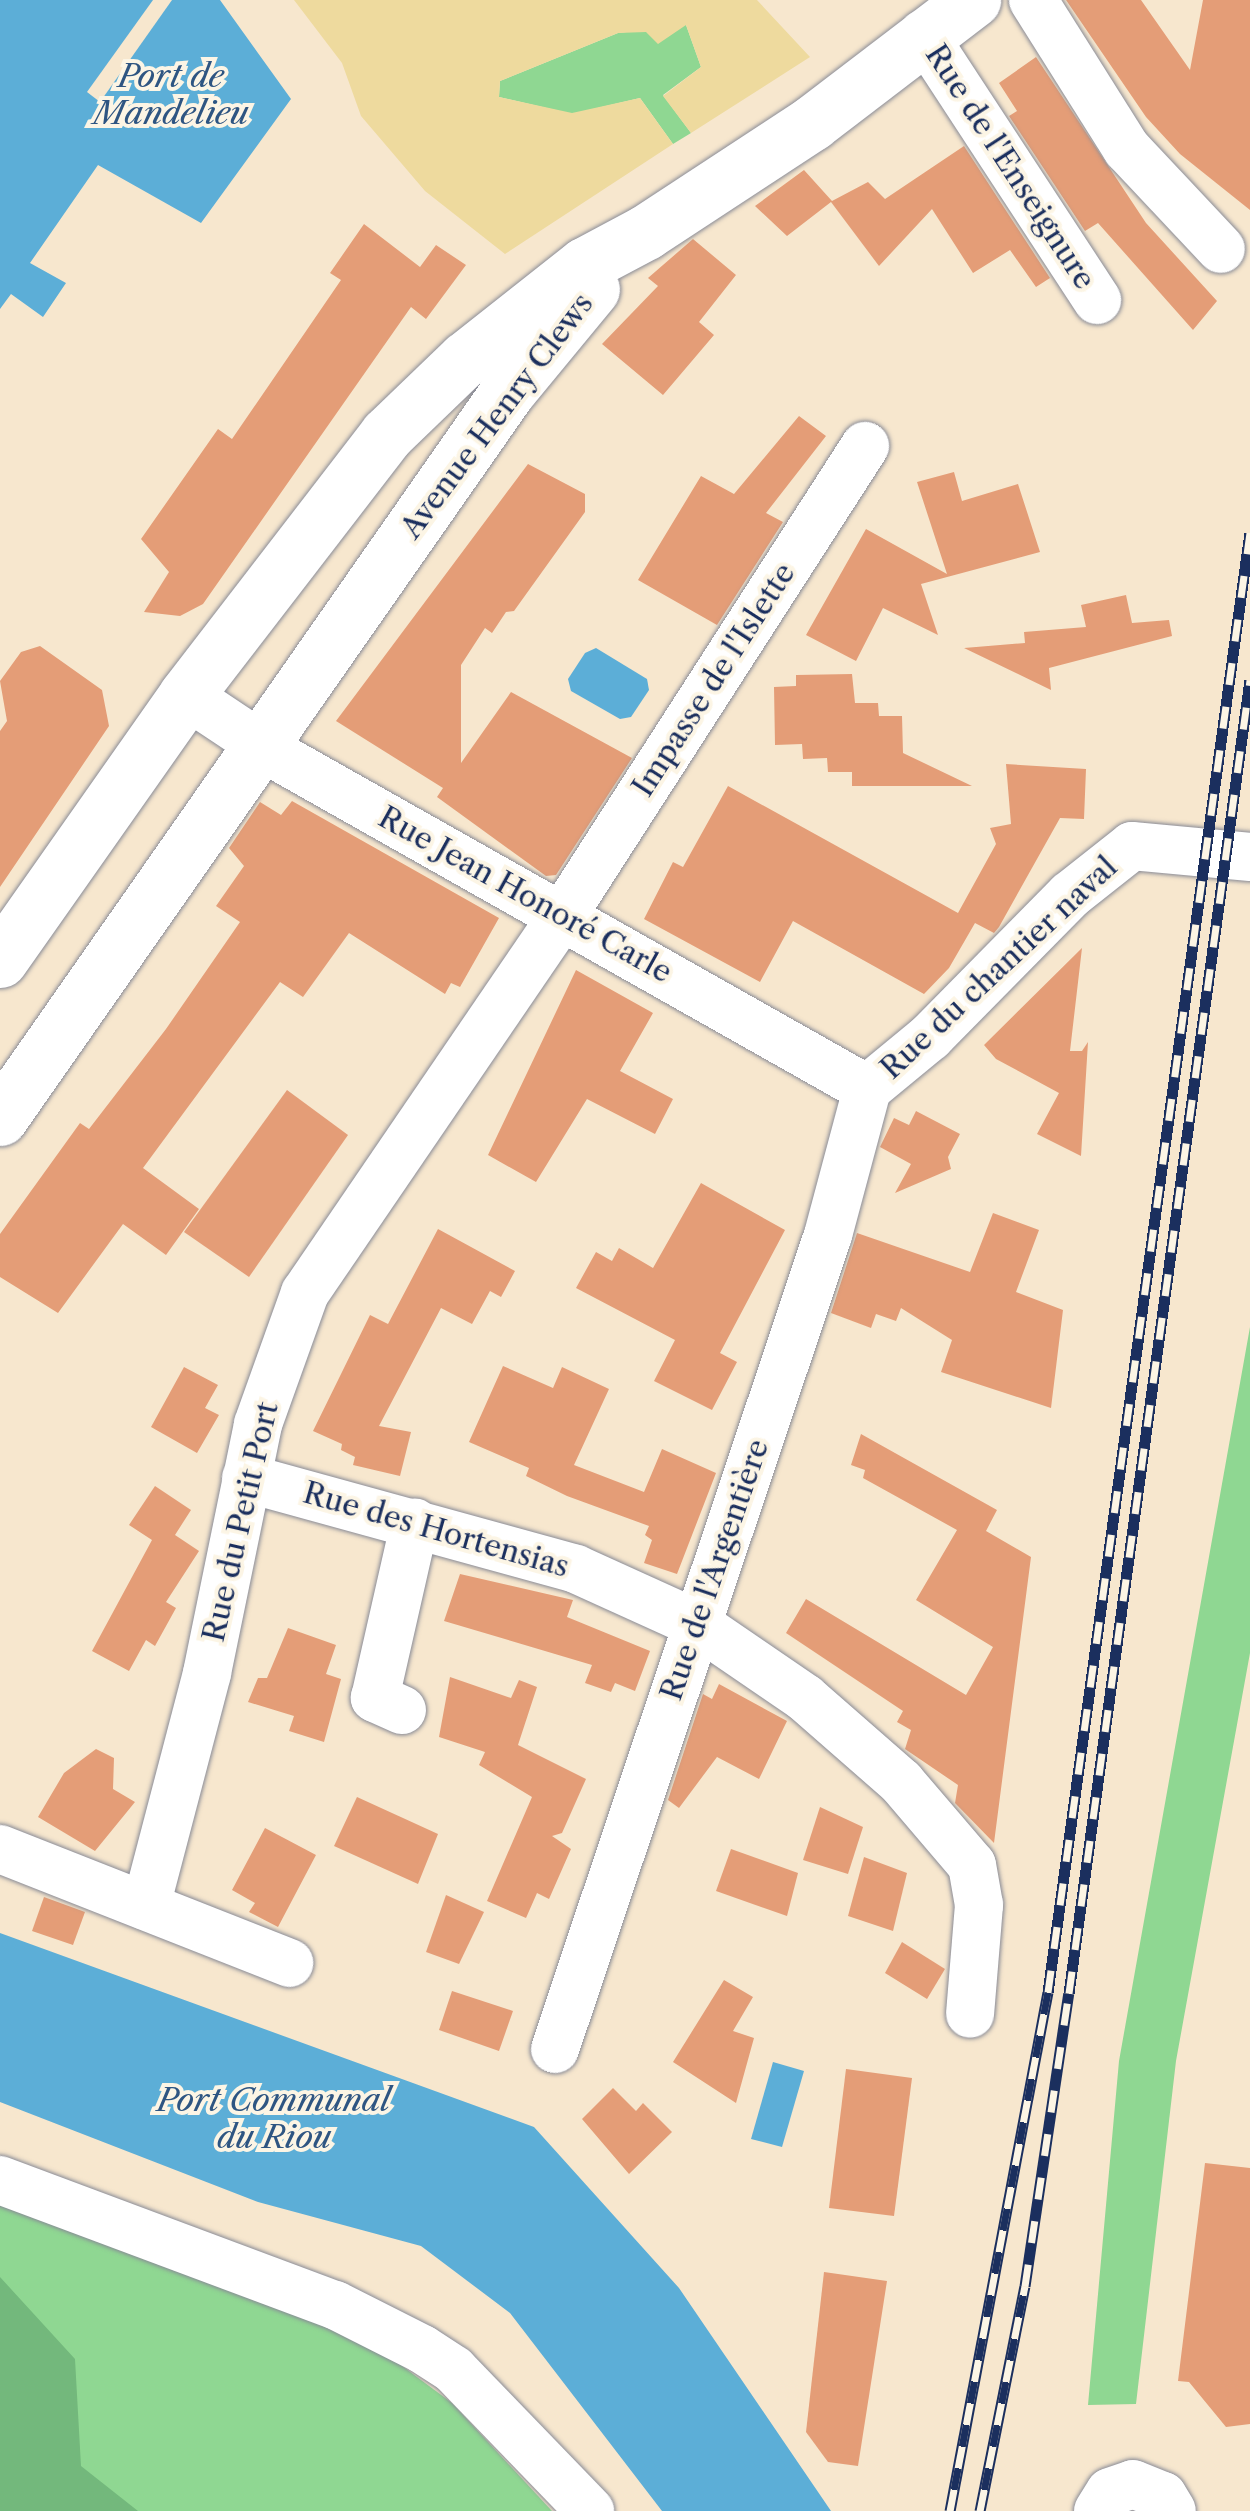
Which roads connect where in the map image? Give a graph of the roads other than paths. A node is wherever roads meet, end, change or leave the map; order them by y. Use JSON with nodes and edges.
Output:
{"nodes":[{"id":1,"x":973,"y":0,"type":"edge"},
{"id":2,"x":1033,"y":0,"type":"edge"},
{"id":3,"x":923,"y":34,"type":"junction"},
{"id":4,"x":646,"y":232,"type":"junction"},
{"id":5,"x":1220,"y":248,"type":"dead end"},
{"id":6,"x":1097,"y":300,"type":"dead end"},
{"id":7,"x":866,"y":446,"type":"dead end"},
{"id":8,"x":186,"y":695,"type":"junction"},
{"id":9,"x":258,"y":743,"type":"junction"},
{"id":10,"x":1250,"y":858,"type":"edge"},
{"id":11,"x":564,"y":914,"type":"junction"},
{"id":12,"x":0,"y":960,"type":"edge"},
{"id":13,"x":867,"y":1089,"type":"junction"},
{"id":14,"x":0,"y":1118,"type":"edge"},
{"id":15,"x":246,"y":1478,"type":"junction"},
{"id":16,"x":415,"y":1522,"type":"junction"},
{"id":17,"x":697,"y":1624,"type":"junction"},
{"id":18,"x":402,"y":1710,"type":"dead end"},
{"id":19,"x":0,"y":1848,"type":"edge"},
{"id":20,"x":146,"y":1906,"type":"junction"},
{"id":21,"x":289,"y":1963,"type":"dead end"},
{"id":22,"x":970,"y":2014,"type":"dead end"},
{"id":23,"x":555,"y":2049,"type":"dead end"},
{"id":24,"x":0,"y":2180,"type":"edge"},
{"id":25,"x":590,"y":2511,"type":"edge"},
{"id":26,"x":1098,"y":2511,"type":"edge"},
{"id":27,"x":1172,"y":2511,"type":"edge"}],
"edges":[{"from":1,"to":3,"type":"main road"},
{"from":2,"to":5,"type":"street"},
{"from":3,"to":4,"type":"main road"},
{"from":3,"to":6,"type":"street","name":"Rue de l'Enseignure"},
{"from":4,"to":8,"type":"main road","name":"Avenue Henry Clews"},
{"from":4,"to":9,"type":"main road","name":"Avenue Henry Clews"},
{"from":7,"to":11,"type":"street","name":"Impasse de l'Islette"},
{"from":8,"to":9,"type":"street","name":"Rue Jean Honoré Carle"},
{"from":8,"to":12,"type":"main road","name":"Avenue Henry Clews"},
{"from":9,"to":11,"type":"street","name":"Rue Jean Honoré Carle"},
{"from":9,"to":14,"type":"main road","name":"Avenue Henry Clews"},
{"from":10,"to":13,"type":"street","name":"Rue du chantier naval"},
{"from":11,"to":13,"type":"street","name":"Rue Jean Honoré Carle"},
{"from":11,"to":15,"type":"street","name":"Rue du Petit Port"},
{"from":13,"to":17,"type":"street","name":"Rue de l'Argentière"},
{"from":15,"to":16,"type":"street","name":"Rue des Hortensias"},
{"from":15,"to":20,"type":"street","name":"Rue du Petit Port"},
{"from":16,"to":17,"type":"street","name":"Rue des Hortensias"},
{"from":16,"to":18,"type":"street"},
{"from":17,"to":22,"type":"street","name":"Rue des Hortensias"},
{"from":17,"to":23,"type":"street","name":"Rue de l'Argentière"},
{"from":19,"to":20,"type":"street"},
{"from":20,"to":21,"type":"street"},
{"from":24,"to":25,"type":"street"},
{"from":26,"to":27,"type":"street"}]}
